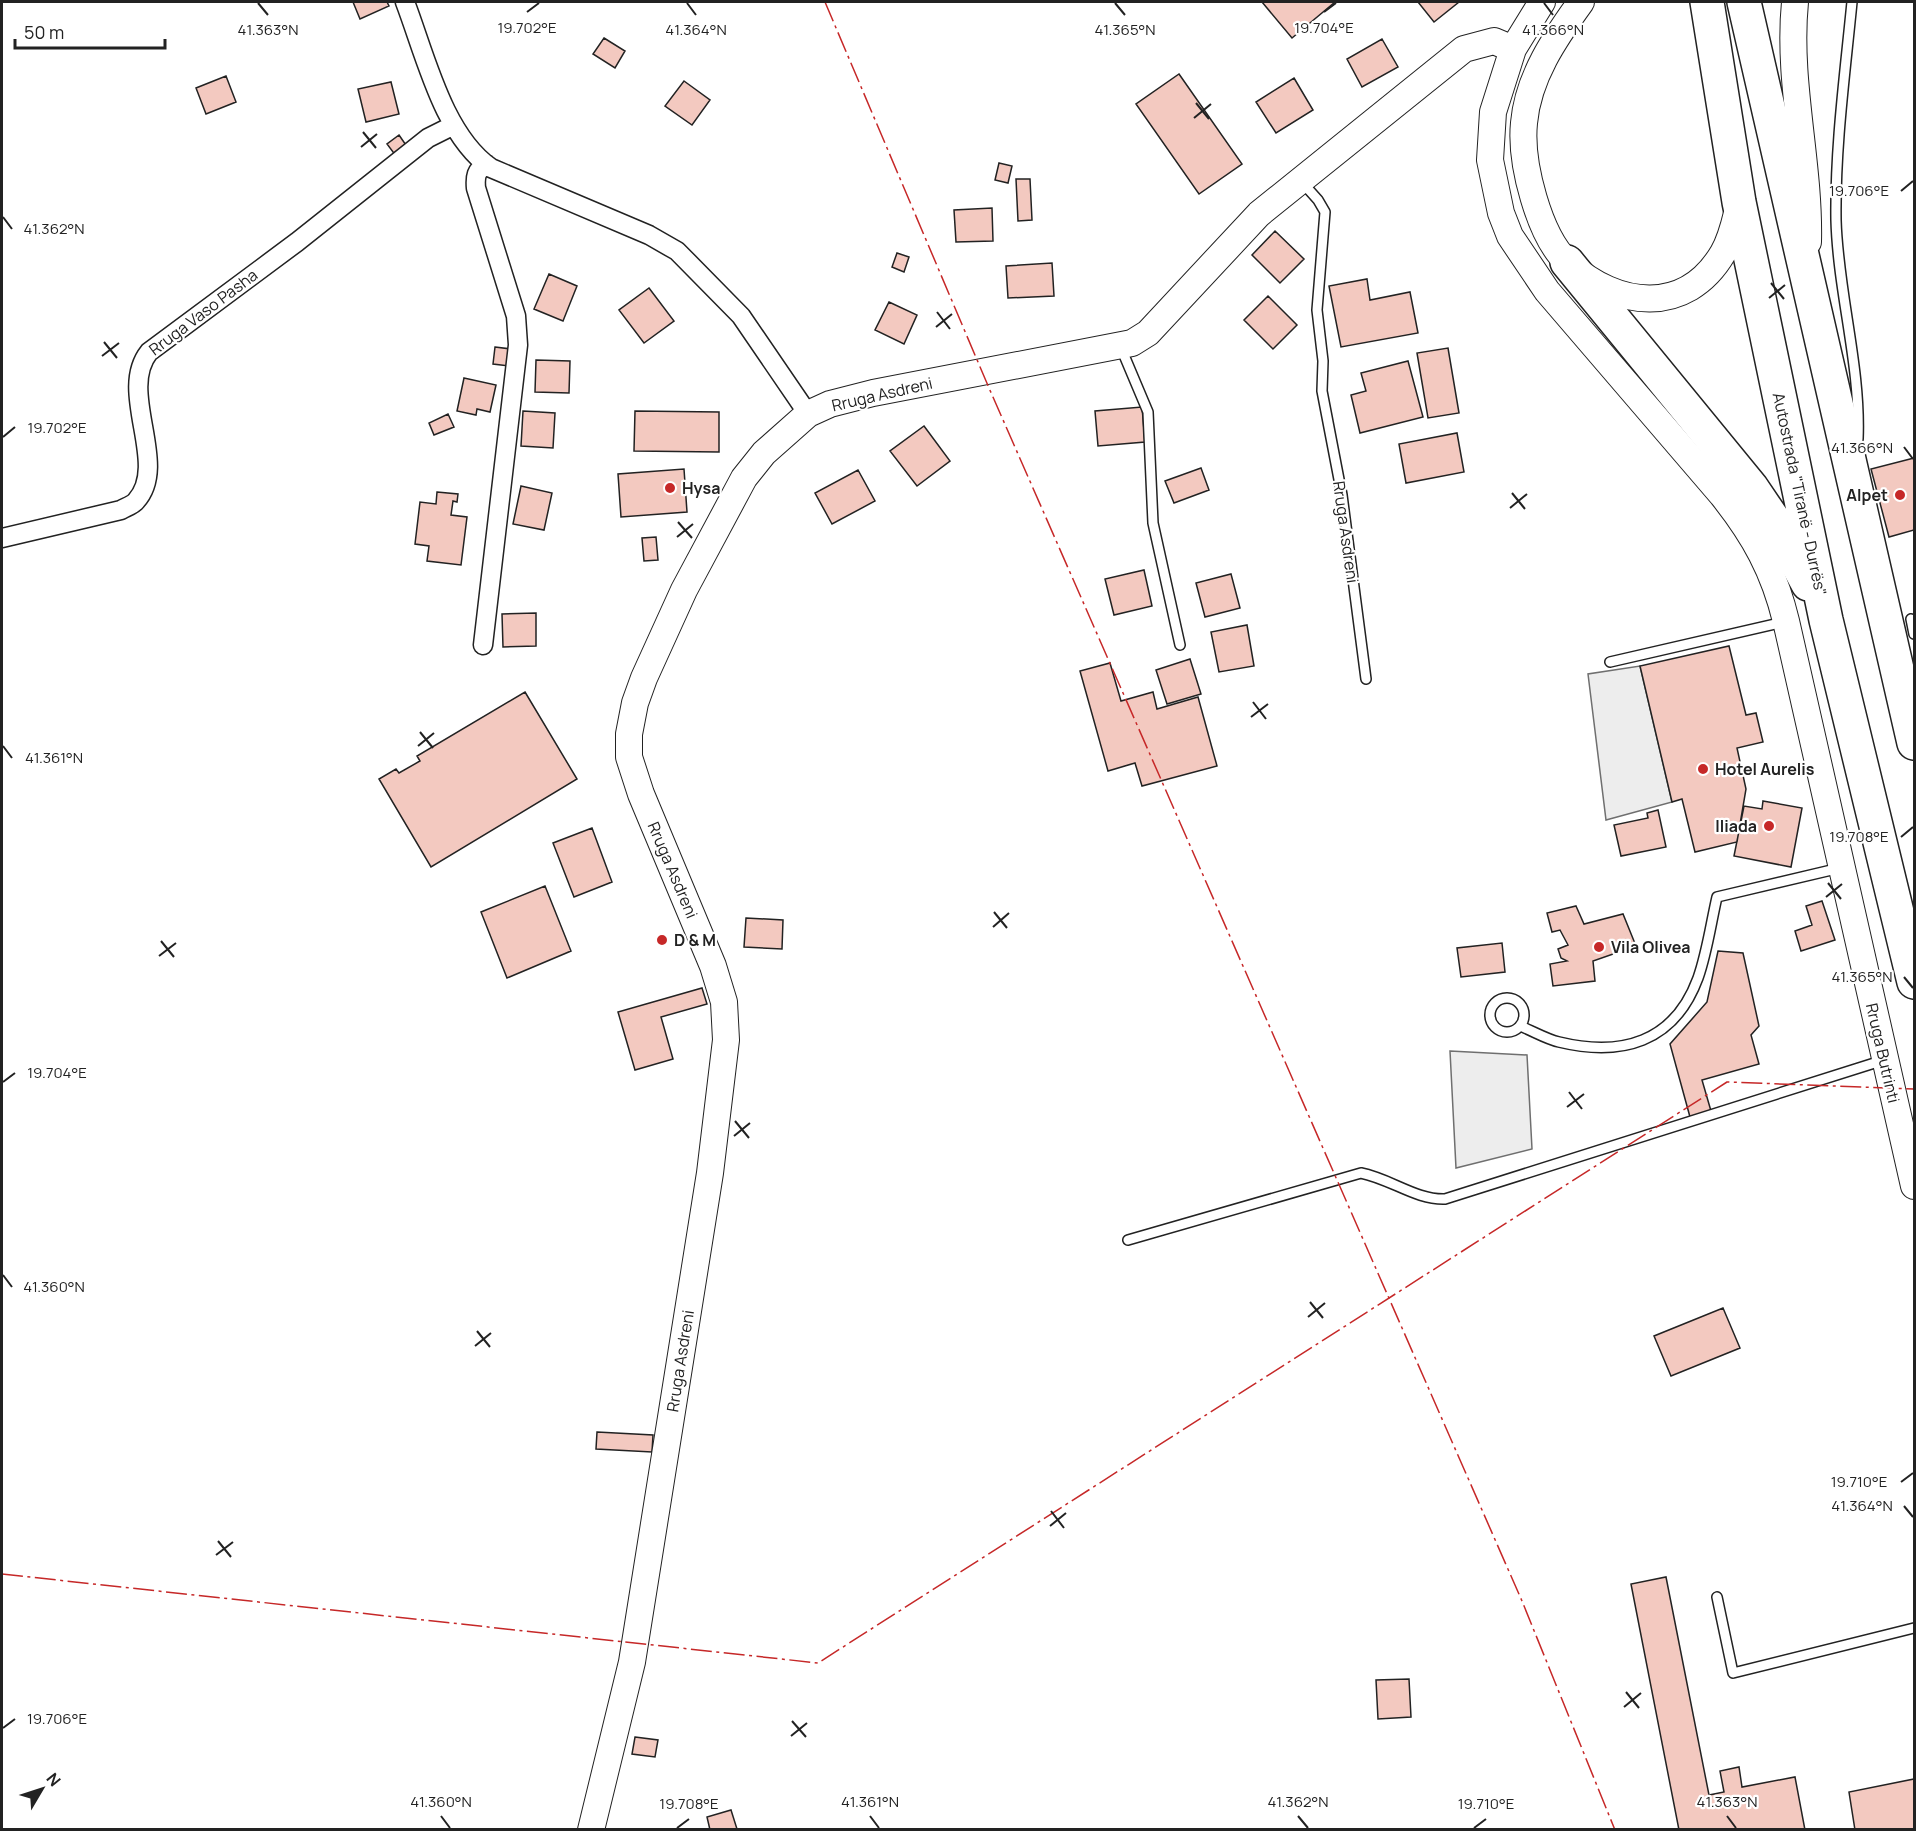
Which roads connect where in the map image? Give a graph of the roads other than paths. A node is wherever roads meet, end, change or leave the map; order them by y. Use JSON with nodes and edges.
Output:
{"nodes":[{"id":1,"x":405,"y":2,"type":"edge"},
{"id":2,"x":1542,"y":2,"type":"edge"},
{"id":3,"x":1581,"y":2,"type":"edge"},
{"id":4,"x":1707,"y":2,"type":"edge"},
{"id":5,"x":1744,"y":2,"type":"edge"},
{"id":6,"x":1795,"y":2,"type":"edge"},
{"id":7,"x":1852,"y":2,"type":"edge"},
{"id":8,"x":1512,"y":49,"type":"junction"},
{"id":9,"x":452,"y":126,"type":"junction"},
{"id":10,"x":486,"y":164,"type":"junction"},
{"id":11,"x":1299,"y":179,"type":"junction"},
{"id":12,"x":1739,"y":202,"type":"junction"},
{"id":13,"x":1567,"y":262,"type":"junction"},
{"id":14,"x":1808,"y":270,"type":"junction"},
{"id":15,"x":1121,"y":347,"type":"junction"},
{"id":16,"x":808,"y":414,"type":"junction"},
{"id":17,"x":1857,"y":489,"type":"junction"},
{"id":18,"x":2,"y":538,"type":"edge"},
{"id":19,"x":1780,"y":559,"type":"junction"},
{"id":20,"x":1911,"y":619,"type":"dead end"},
{"id":21,"x":1826,"y":620,"type":"junction"},
{"id":22,"x":1786,"y":621,"type":"junction"},
{"id":23,"x":1914,"y":634,"type":"edge"},
{"id":24,"x":483,"y":645,"type":"dead end"},
{"id":25,"x":1180,"y":645,"type":"dead end"},
{"id":26,"x":1610,"y":662,"type":"dead end"},
{"id":27,"x":1366,"y":679,"type":"dead end"},
{"id":28,"x":1914,"y":743,"type":"edge"},
{"id":29,"x":1842,"y":868,"type":"junction"},
{"id":30,"x":1914,"y":982,"type":"edge"},
{"id":31,"x":1520,"y":1026,"type":"dead end"},
{"id":32,"x":1884,"y":1060,"type":"junction"},
{"id":33,"x":1914,"y":1186,"type":"edge"},
{"id":34,"x":1128,"y":1240,"type":"dead end"},
{"id":35,"x":1717,"y":1597,"type":"dead end"},
{"id":36,"x":1914,"y":1628,"type":"edge"},
{"id":37,"x":591,"y":1830,"type":"edge"}],
"edges":[{"from":1,"to":9,"type":"street"},
{"from":2,"to":8,"type":"street","name":"Rruga Butrinti"},
{"from":3,"to":13,"type":"street"},
{"from":4,"to":12,"type":"highway","name":"Autostrada \"Tiranë - Durrës\""},
{"from":5,"to":14,"type":"highway"},
{"from":6,"to":14,"type":"street"},
{"from":7,"to":17,"type":"lane"},
{"from":8,"to":11,"type":"street","name":"Rruga Asdreni"},
{"from":8,"to":19,"type":"street","name":"Rruga Butrinti"},
{"from":9,"to":10,"type":"street"},
{"from":9,"to":18,"type":"street","name":"Rruga Vaso Pasha"},
{"from":10,"to":16,"type":"street"},
{"from":10,"to":24,"type":"street"},
{"from":11,"to":15,"type":"street","name":"Rruga Asdreni"},
{"from":11,"to":27,"type":"lane","name":"Rruga Asdreni"},
{"from":12,"to":13,"type":"street"},
{"from":12,"to":21,"type":"highway","name":"Autostrada \"Tiranë - Durrës\""},
{"from":13,"to":19,"type":"highway"},
{"from":14,"to":17,"type":"highway"},
{"from":15,"to":16,"type":"street","name":"Rruga Asdreni"},
{"from":15,"to":25,"type":"lane"},
{"from":16,"to":37,"type":"street","name":"Rruga Asdreni"},
{"from":17,"to":28,"type":"highway"},
{"from":19,"to":21,"type":"highway"},
{"from":19,"to":22,"type":"street","name":"Rruga Butrinti"},
{"from":20,"to":23,"type":"lane"},
{"from":21,"to":30,"type":"highway","name":"Autostrada \"Tiranë - Durrës\""},
{"from":22,"to":26,"type":"lane"},
{"from":22,"to":29,"type":"street","name":"Rruga Butrinti"},
{"from":29,"to":31,"type":"lane"},
{"from":29,"to":32,"type":"street","name":"Rruga Butrinti"},
{"from":32,"to":33,"type":"street","name":"Rruga Butrinti"},
{"from":32,"to":34,"type":"lane"},
{"from":35,"to":36,"type":"lane"}]}
